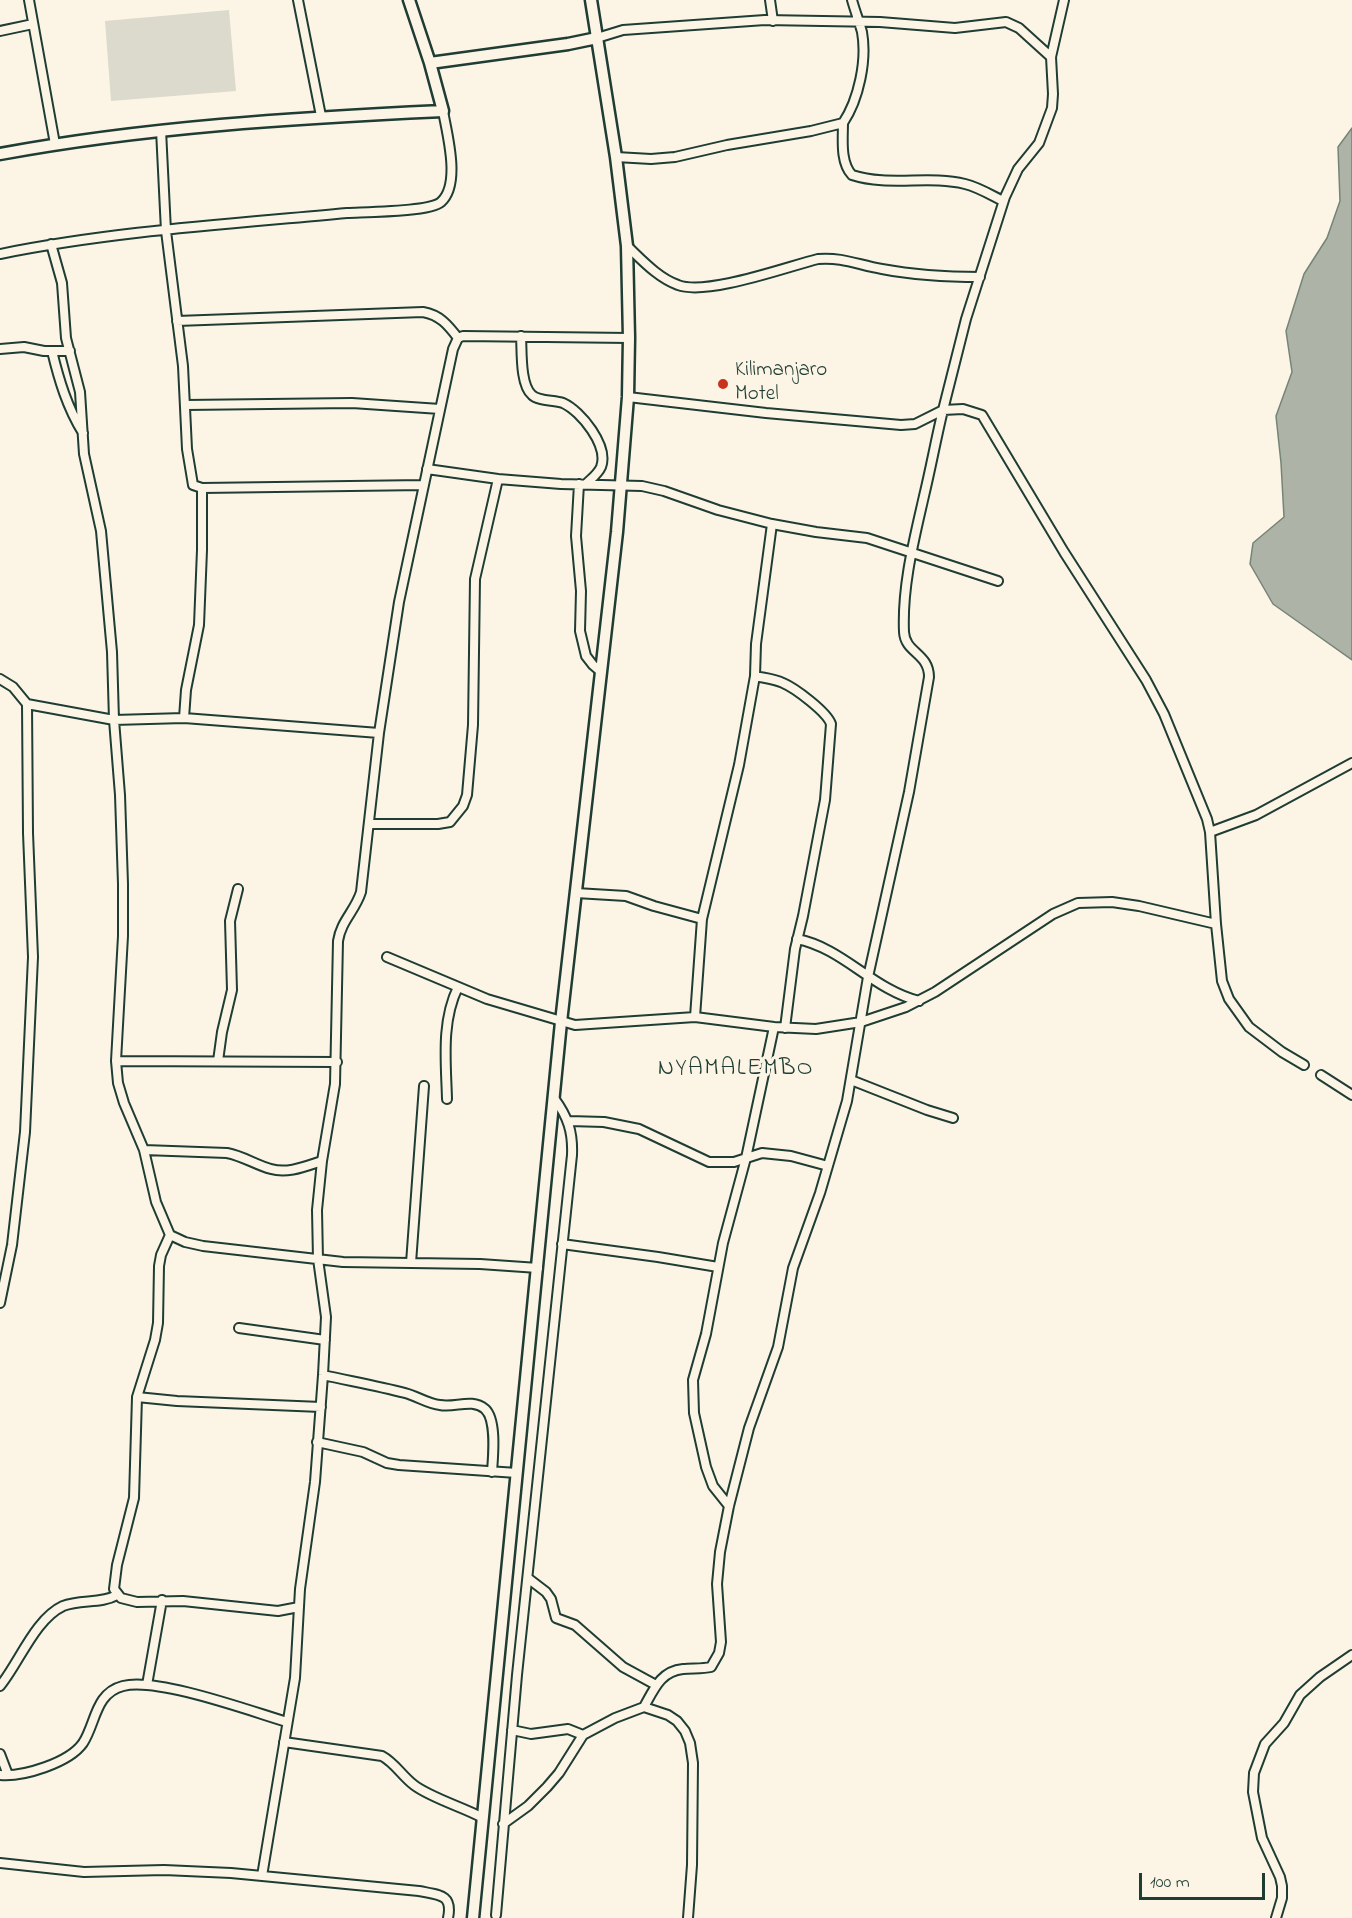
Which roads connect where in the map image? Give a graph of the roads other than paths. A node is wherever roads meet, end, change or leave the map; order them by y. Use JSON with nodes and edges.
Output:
{"nodes":[{"id":1,"x":28,"y":0,"type":"edge"},
{"id":2,"x":297,"y":0,"type":"edge"},
{"id":3,"x":409,"y":0,"type":"edge"},
{"id":4,"x":591,"y":0,"type":"edge"},
{"id":5,"x":770,"y":0,"type":"edge"},
{"id":6,"x":852,"y":0,"type":"edge"},
{"id":7,"x":1064,"y":0,"type":"edge"},
{"id":8,"x":772,"y":21,"type":"junction"},
{"id":9,"x":859,"y":23,"type":"junction"},
{"id":10,"x":33,"y":24,"type":"junction"},
{"id":11,"x":0,"y":31,"type":"edge"},
{"id":12,"x":597,"y":38,"type":"junction"},
{"id":13,"x":1051,"y":57,"type":"junction"},
{"id":14,"x":430,"y":63,"type":"junction"},
{"id":15,"x":443,"y":111,"type":"junction"},
{"id":16,"x":321,"y":116,"type":"junction"},
{"id":17,"x":843,"y":123,"type":"junction"},
{"id":18,"x":161,"y":130,"type":"junction"},
{"id":19,"x":55,"y":144,"type":"junction"},
{"id":20,"x":0,"y":154,"type":"edge"},
{"id":21,"x":616,"y":157,"type":"junction"},
{"id":22,"x":1004,"y":201,"type":"junction"},
{"id":23,"x":166,"y":231,"type":"junction"},
{"id":24,"x":51,"y":244,"type":"junction"},
{"id":25,"x":627,"y":246,"type":"junction"},
{"id":26,"x":0,"y":254,"type":"edge"},
{"id":27,"x":980,"y":277,"type":"junction"},
{"id":28,"x":177,"y":321,"type":"junction"},
{"id":29,"x":521,"y":336,"type":"junction"},
{"id":30,"x":458,"y":338,"type":"junction"},
{"id":31,"x":629,"y":338,"type":"junction"},
{"id":32,"x":0,"y":349,"type":"edge"},
{"id":33,"x":52,"y":351,"type":"junction"},
{"id":34,"x":70,"y":351,"type":"junction"},
{"id":35,"x":628,"y":397,"type":"junction"},
{"id":36,"x":186,"y":405,"type":"junction"},
{"id":37,"x":440,"y":409,"type":"junction"},
{"id":38,"x":943,"y":410,"type":"junction"},
{"id":39,"x":84,"y":434,"type":"junction"},
{"id":40,"x":427,"y":469,"type":"junction"},
{"id":41,"x":498,"y":478,"type":"junction"},
{"id":42,"x":582,"y":484,"type":"junction"},
{"id":43,"x":622,"y":484,"type":"junction"},
{"id":44,"x":424,"y":485,"type":"junction"},
{"id":45,"x":202,"y":488,"type":"junction"},
{"id":46,"x":772,"y":524,"type":"junction"},
{"id":47,"x":911,"y":551,"type":"junction"},
{"id":48,"x":998,"y":581,"type":"dead end"},
{"id":49,"x":600,"y":670,"type":"junction"},
{"id":50,"x":755,"y":676,"type":"junction"},
{"id":51,"x":0,"y":679,"type":"edge"},
{"id":52,"x":27,"y":704,"type":"junction"},
{"id":53,"x":184,"y":718,"type":"junction"},
{"id":54,"x":114,"y":720,"type":"junction"},
{"id":55,"x":380,"y":733,"type":"junction"},
{"id":56,"x":1352,"y":763,"type":"edge"},
{"id":57,"x":369,"y":824,"type":"junction"},
{"id":58,"x":1210,"y":832,"type":"junction"},
{"id":59,"x":238,"y":889,"type":"dead end"},
{"id":60,"x":576,"y":893,"type":"junction"},
{"id":61,"x":702,"y":919,"type":"junction"},
{"id":62,"x":1216,"y":924,"type":"junction"},
{"id":63,"x":797,"y":939,"type":"junction"},
{"id":64,"x":387,"y":957,"type":"dead end"},
{"id":65,"x":868,"y":977,"type":"junction"},
{"id":66,"x":458,"y":987,"type":"junction"},
{"id":67,"x":919,"y":1001,"type":"junction"},
{"id":68,"x":695,"y":1017,"type":"junction"},
{"id":69,"x":861,"y":1022,"type":"junction"},
{"id":70,"x":561,"y":1023,"type":"junction"},
{"id":71,"x":774,"y":1027,"type":"junction"},
{"id":72,"x":784,"y":1028,"type":"junction"},
{"id":73,"x":116,"y":1061,"type":"junction"},
{"id":74,"x":218,"y":1061,"type":"junction"},
{"id":75,"x":337,"y":1062,"type":"junction"},
{"id":76,"x":1304,"y":1065,"type":"dead end"},
{"id":77,"x":1321,"y":1075,"type":"dead end"},
{"id":78,"x":851,"y":1080,"type":"junction"},
{"id":79,"x":424,"y":1086,"type":"dead end"},
{"id":80,"x":1344,"y":1091,"type":"junction"},
{"id":81,"x":1352,"y":1095,"type":"edge"},
{"id":82,"x":554,"y":1098,"type":"junction"},
{"id":83,"x":447,"y":1099,"type":"dead end"},
{"id":84,"x":1352,"y":1103,"type":"edge"},
{"id":85,"x":953,"y":1118,"type":"dead end"},
{"id":86,"x":569,"y":1121,"type":"junction"},
{"id":87,"x":144,"y":1150,"type":"junction"},
{"id":88,"x":746,"y":1158,"type":"junction"},
{"id":89,"x":322,"y":1161,"type":"junction"},
{"id":90,"x":828,"y":1166,"type":"junction"},
{"id":91,"x":170,"y":1235,"type":"junction"},
{"id":92,"x":562,"y":1244,"type":"junction"},
{"id":93,"x":318,"y":1259,"type":"junction"},
{"id":94,"x":411,"y":1263,"type":"junction"},
{"id":95,"x":718,"y":1267,"type":"junction"},
{"id":96,"x":538,"y":1268,"type":"junction"},
{"id":97,"x":0,"y":1303,"type":"edge"},
{"id":98,"x":239,"y":1328,"type":"dead end"},
{"id":99,"x":325,"y":1340,"type":"junction"},
{"id":100,"x":323,"y":1375,"type":"junction"},
{"id":101,"x":137,"y":1397,"type":"junction"},
{"id":102,"x":321,"y":1407,"type":"junction"},
{"id":103,"x":317,"y":1442,"type":"junction"},
{"id":104,"x":492,"y":1472,"type":"junction"},
{"id":105,"x":517,"y":1473,"type":"junction"},
{"id":106,"x":729,"y":1506,"type":"junction"},
{"id":107,"x":529,"y":1579,"type":"junction"},
{"id":108,"x":117,"y":1596,"type":"junction"},
{"id":109,"x":162,"y":1600,"type":"junction"},
{"id":110,"x":299,"y":1607,"type":"junction"},
{"id":111,"x":1352,"y":1655,"type":"edge"},
{"id":112,"x":147,"y":1685,"type":"junction"},
{"id":113,"x":656,"y":1685,"type":"junction"},
{"id":114,"x":0,"y":1686,"type":"edge"},
{"id":115,"x":644,"y":1707,"type":"junction"},
{"id":116,"x":287,"y":1722,"type":"junction"},
{"id":117,"x":512,"y":1730,"type":"junction"},
{"id":118,"x":583,"y":1735,"type":"junction"},
{"id":119,"x":284,"y":1742,"type":"junction"},
{"id":120,"x":0,"y":1754,"type":"edge"},
{"id":121,"x":4,"y":1775,"type":"edge"},
{"id":122,"x":483,"y":1818,"type":"junction"},
{"id":123,"x":503,"y":1824,"type":"junction"},
{"id":124,"x":0,"y":1863,"type":"edge"},
{"id":125,"x":262,"y":1876,"type":"junction"},
{"id":126,"x":496,"y":1915,"type":"dead end"},
{"id":127,"x":448,"y":1918,"type":"edge"},
{"id":128,"x":473,"y":1918,"type":"edge"},
{"id":129,"x":688,"y":1918,"type":"edge"},
{"id":130,"x":1276,"y":1918,"type":"edge"}],
"edges":[{"from":1,"to":10,"type":"street"},
{"from":2,"to":16,"type":"street"},
{"from":3,"to":14,"type":"street"},
{"from":4,"to":12,"type":"street"},
{"from":5,"to":8,"type":"street"},
{"from":6,"to":9,"type":"street"},
{"from":7,"to":13,"type":"street"},
{"from":8,"to":9,"type":"street"},
{"from":8,"to":12,"type":"street"},
{"from":9,"to":13,"type":"street"},
{"from":9,"to":17,"type":"street"},
{"from":10,"to":11,"type":"street"},
{"from":10,"to":19,"type":"street"},
{"from":12,"to":14,"type":"street"},
{"from":12,"to":21,"type":"street"},
{"from":13,"to":22,"type":"street"},
{"from":14,"to":15,"type":"street"},
{"from":15,"to":16,"type":"street"},
{"from":15,"to":23,"type":"street"},
{"from":16,"to":18,"type":"street"},
{"from":17,"to":21,"type":"street"},
{"from":17,"to":22,"type":"street"},
{"from":18,"to":19,"type":"street"},
{"from":18,"to":23,"type":"street"},
{"from":19,"to":20,"type":"street"},
{"from":21,"to":25,"type":"street"},
{"from":22,"to":27,"type":"street"},
{"from":23,"to":24,"type":"street"},
{"from":23,"to":28,"type":"street"},
{"from":24,"to":26,"type":"street"},
{"from":24,"to":34,"type":"street"},
{"from":25,"to":27,"type":"street"},
{"from":25,"to":31,"type":"street"},
{"from":27,"to":38,"type":"street"},
{"from":28,"to":30,"type":"street"},
{"from":28,"to":36,"type":"street"},
{"from":29,"to":30,"type":"street"},
{"from":29,"to":31,"type":"street"},
{"from":29,"to":42,"type":"street"},
{"from":30,"to":37,"type":"street"},
{"from":31,"to":35,"type":"street"},
{"from":32,"to":33,"type":"street"},
{"from":33,"to":34,"type":"street"},
{"from":33,"to":39,"type":"street"},
{"from":34,"to":39,"type":"street"},
{"from":35,"to":38,"type":"street"},
{"from":35,"to":43,"type":"street"},
{"from":36,"to":37,"type":"street"},
{"from":36,"to":45,"type":"street"},
{"from":37,"to":40,"type":"street"},
{"from":38,"to":47,"type":"street"},
{"from":38,"to":58,"type":"street"},
{"from":39,"to":54,"type":"street"},
{"from":40,"to":41,"type":"street"},
{"from":40,"to":44,"type":"street"},
{"from":41,"to":42,"type":"street"},
{"from":41,"to":57,"type":"street"},
{"from":42,"to":43,"type":"street"},
{"from":42,"to":49,"type":"street"},
{"from":43,"to":46,"type":"street"},
{"from":43,"to":49,"type":"street"},
{"from":44,"to":45,"type":"street"},
{"from":44,"to":55,"type":"street"},
{"from":45,"to":53,"type":"street"},
{"from":46,"to":47,"type":"street"},
{"from":46,"to":50,"type":"street"},
{"from":47,"to":48,"type":"street"},
{"from":47,"to":65,"type":"street"},
{"from":49,"to":60,"type":"street"},
{"from":50,"to":61,"type":"street"},
{"from":50,"to":63,"type":"street"},
{"from":51,"to":52,"type":"street"},
{"from":52,"to":54,"type":"street"},
{"from":52,"to":97,"type":"street"},
{"from":53,"to":54,"type":"street"},
{"from":53,"to":55,"type":"street"},
{"from":54,"to":73,"type":"street"},
{"from":55,"to":57,"type":"street"},
{"from":56,"to":58,"type":"street"},
{"from":57,"to":75,"type":"street"},
{"from":58,"to":62,"type":"street"},
{"from":59,"to":74,"type":"street"},
{"from":60,"to":61,"type":"street"},
{"from":60,"to":70,"type":"street"},
{"from":61,"to":68,"type":"street"},
{"from":62,"to":67,"type":"street"},
{"from":62,"to":76,"type":"street"},
{"from":63,"to":65,"type":"street"},
{"from":63,"to":72,"type":"street"},
{"from":64,"to":66,"type":"street"},
{"from":65,"to":67,"type":"street"},
{"from":65,"to":69,"type":"street"},
{"from":66,"to":70,"type":"street"},
{"from":66,"to":83,"type":"street"},
{"from":67,"to":69,"type":"street"},
{"from":68,"to":70,"type":"street"},
{"from":68,"to":71,"type":"street"},
{"from":69,"to":72,"type":"street"},
{"from":69,"to":78,"type":"street"},
{"from":70,"to":82,"type":"street"},
{"from":71,"to":72,"type":"street"},
{"from":71,"to":88,"type":"street"},
{"from":73,"to":74,"type":"street"},
{"from":73,"to":87,"type":"street"},
{"from":74,"to":75,"type":"street"},
{"from":75,"to":89,"type":"street"},
{"from":77,"to":80,"type":"street"},
{"from":78,"to":85,"type":"street"},
{"from":78,"to":90,"type":"street"},
{"from":79,"to":94,"type":"street"},
{"from":80,"to":81,"type":"street"},
{"from":80,"to":84,"type":"street"},
{"from":82,"to":86,"type":"street"},
{"from":82,"to":96,"type":"street"},
{"from":86,"to":88,"type":"street"},
{"from":86,"to":92,"type":"street"},
{"from":87,"to":89,"type":"street"},
{"from":87,"to":91,"type":"street"},
{"from":88,"to":90,"type":"street"},
{"from":88,"to":95,"type":"street"},
{"from":89,"to":93,"type":"street"},
{"from":90,"to":106,"type":"street"},
{"from":91,"to":93,"type":"street"},
{"from":91,"to":101,"type":"street"},
{"from":92,"to":95,"type":"street"},
{"from":92,"to":107,"type":"street"},
{"from":93,"to":94,"type":"street"},
{"from":93,"to":99,"type":"street"},
{"from":94,"to":96,"type":"street"},
{"from":95,"to":106,"type":"street"},
{"from":96,"to":105,"type":"street"},
{"from":98,"to":99,"type":"street"},
{"from":99,"to":100,"type":"street"},
{"from":100,"to":102,"type":"street"},
{"from":100,"to":104,"type":"street"},
{"from":101,"to":102,"type":"street"},
{"from":101,"to":108,"type":"street"},
{"from":102,"to":103,"type":"street"},
{"from":103,"to":104,"type":"street"},
{"from":103,"to":110,"type":"street"},
{"from":104,"to":105,"type":"street"},
{"from":105,"to":122,"type":"street"},
{"from":106,"to":113,"type":"street"},
{"from":107,"to":113,"type":"street"},
{"from":107,"to":117,"type":"street"},
{"from":108,"to":109,"type":"street"},
{"from":108,"to":114,"type":"street"},
{"from":109,"to":110,"type":"street"},
{"from":109,"to":112,"type":"street"},
{"from":110,"to":116,"type":"street"},
{"from":111,"to":130,"type":"street"},
{"from":112,"to":116,"type":"street"},
{"from":112,"to":121,"type":"street"},
{"from":113,"to":115,"type":"street"},
{"from":115,"to":118,"type":"street"},
{"from":115,"to":129,"type":"street"},
{"from":116,"to":119,"type":"street"},
{"from":117,"to":118,"type":"street"},
{"from":117,"to":123,"type":"street"},
{"from":118,"to":123,"type":"street"},
{"from":119,"to":122,"type":"street"},
{"from":119,"to":125,"type":"street"},
{"from":120,"to":121,"type":"street"},
{"from":122,"to":128,"type":"street"},
{"from":123,"to":126,"type":"street"},
{"from":124,"to":125,"type":"street"},
{"from":125,"to":127,"type":"street"}]}
